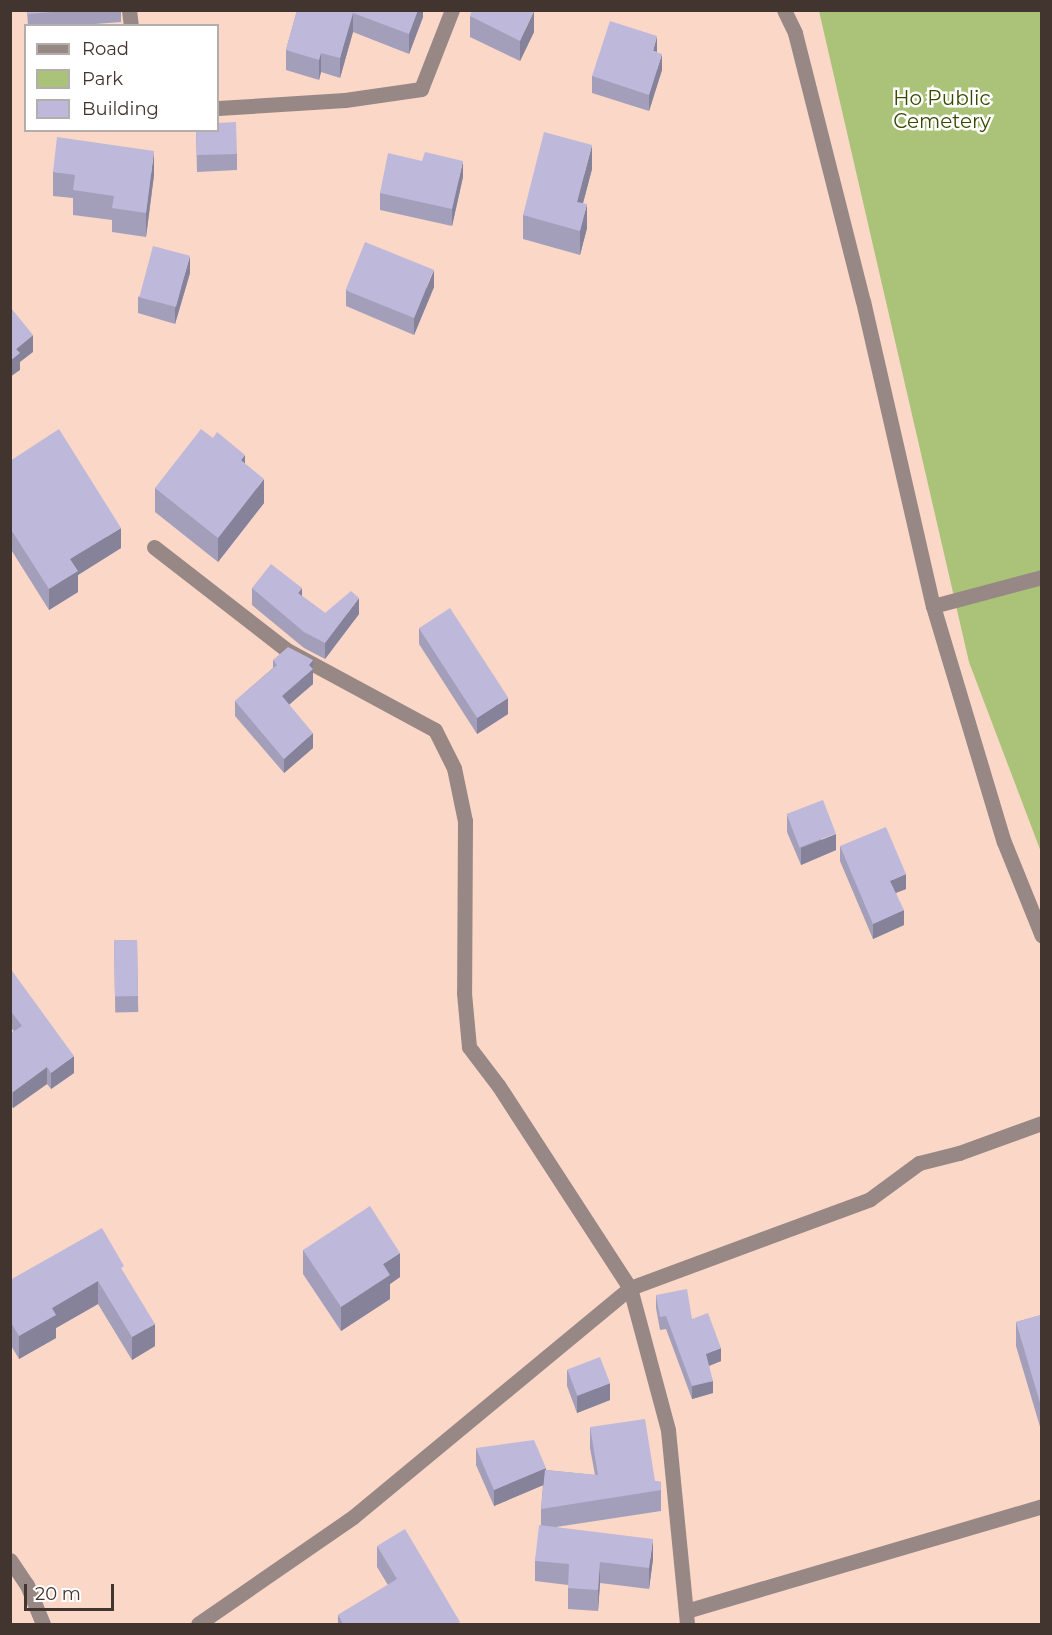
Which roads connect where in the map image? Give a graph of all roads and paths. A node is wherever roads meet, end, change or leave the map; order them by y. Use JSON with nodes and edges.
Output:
{"nodes":[{"id":1,"x":452,"y":10,"type":"edge"},
{"id":2,"x":784,"y":10,"type":"edge"},
{"id":3,"x":219,"y":108,"type":"edge"},
{"id":4,"x":154,"y":547,"type":"dead end"},
{"id":5,"x":1041,"y":577,"type":"edge"},
{"id":6,"x":933,"y":606,"type":"junction"},
{"id":7,"x":1041,"y":936,"type":"edge"},
{"id":8,"x":1041,"y":1123,"type":"edge"},
{"id":9,"x":630,"y":1288,"type":"junction"},
{"id":10,"x":1041,"y":1506,"type":"edge"},
{"id":11,"x":10,"y":1560,"type":"edge"},
{"id":12,"x":687,"y":1618,"type":"edge"},
{"id":13,"x":44,"y":1624,"type":"edge"},
{"id":14,"x":198,"y":1624,"type":"edge"}],
"edges":[{"from":1,"to":3,"type":"street"},
{"from":2,"to":6,"type":"street"},
{"from":4,"to":9,"type":"street"},
{"from":5,"to":6,"type":"street"},
{"from":6,"to":7,"type":"street"},
{"from":8,"to":9,"type":"street"},
{"from":9,"to":12,"type":"street"},
{"from":9,"to":14,"type":"street"},
{"from":10,"to":12,"type":"street"},
{"from":11,"to":13,"type":"street"}]}
